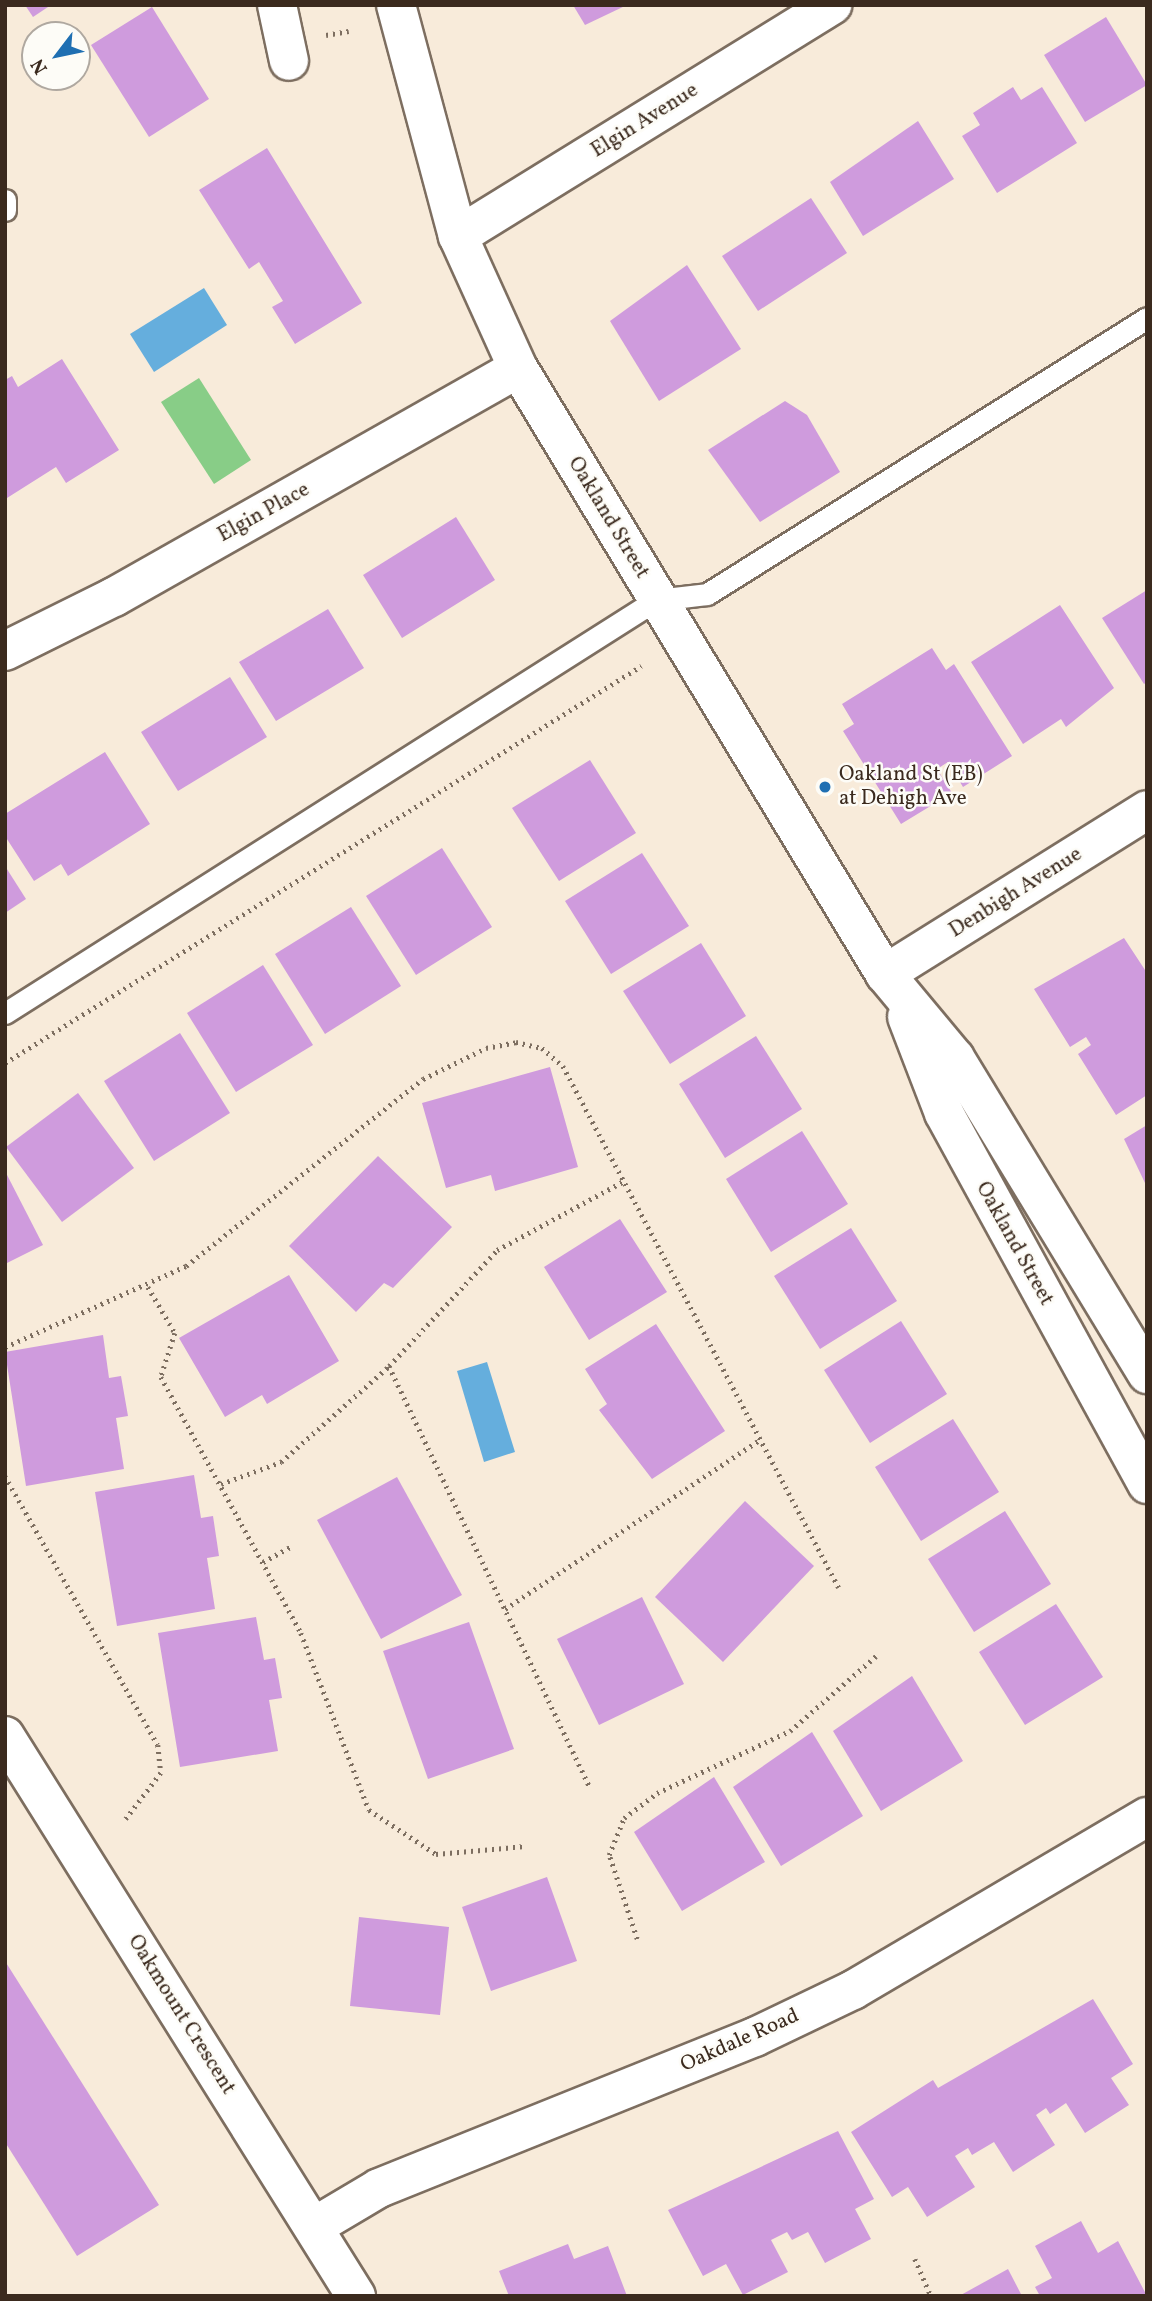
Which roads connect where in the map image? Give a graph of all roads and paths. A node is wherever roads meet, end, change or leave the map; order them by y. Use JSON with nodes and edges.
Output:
{"nodes":[{"id":1,"x":277,"y":5,"type":"edge"},
{"id":2,"x":396,"y":5,"type":"edge"},
{"id":3,"x":832,"y":5,"type":"edge"},
{"id":4,"x":289,"y":61,"type":"dead end"},
{"id":5,"x":5,"y":200,"type":"edge"},
{"id":6,"x":5,"y":210,"type":"edge"},
{"id":7,"x":458,"y":236,"type":"junction"},
{"id":8,"x":1147,"y":318,"type":"edge"},
{"id":9,"x":518,"y":368,"type":"junction"},
{"id":10,"x":656,"y":600,"type":"junction"},
{"id":11,"x":5,"y":651,"type":"edge"},
{"id":12,"x":641,"y":666,"type":"dead end"},
{"id":13,"x":1147,"y":810,"type":"edge"},
{"id":14,"x":892,"y":985,"type":"junction"},
{"id":15,"x":5,"y":1013,"type":"edge"},
{"id":16,"x":5,"y":1063,"type":"edge"},
{"id":17,"x":624,"y":1181,"type":"junction"},
{"id":18,"x":148,"y":1287,"type":"junction"},
{"id":19,"x":5,"y":1347,"type":"edge"},
{"id":20,"x":389,"y":1366,"type":"junction"},
{"id":21,"x":1147,"y":1374,"type":"edge"},
{"id":22,"x":761,"y":1439,"type":"junction"},
{"id":23,"x":5,"y":1476,"type":"edge"},
{"id":24,"x":222,"y":1484,"type":"junction"},
{"id":25,"x":1147,"y":1484,"type":"edge"},
{"id":26,"x":290,"y":1547,"type":"dead end"},
{"id":27,"x":264,"y":1562,"type":"junction"},
{"id":28,"x":839,"y":1588,"type":"dead end"},
{"id":29,"x":505,"y":1609,"type":"junction"},
{"id":30,"x":876,"y":1656,"type":"dead end"},
{"id":31,"x":5,"y":1736,"type":"edge"},
{"id":32,"x":590,"y":1788,"type":"dead end"},
{"id":33,"x":1147,"y":1817,"type":"edge"},
{"id":34,"x":126,"y":1819,"type":"dead end"},
{"id":35,"x":526,"y":1846,"type":"dead end"},
{"id":36,"x":637,"y":1939,"type":"dead end"},
{"id":37,"x":315,"y":2227,"type":"junction"},
{"id":38,"x":915,"y":2259,"type":"dead end"},
{"id":39,"x":356,"y":2296,"type":"edge"},
{"id":40,"x":930,"y":2296,"type":"edge"}],
"edges":[{"from":1,"to":4,"type":"street"},
{"from":2,"to":7,"type":"street","name":"Oakland Street"},
{"from":3,"to":7,"type":"street","name":"Elgin Avenue"},
{"from":5,"to":6,"type":"lane"},
{"from":7,"to":9,"type":"street","name":"Oakland Street"},
{"from":8,"to":10,"type":"lane"},
{"from":9,"to":10,"type":"street","name":"Oakland Street"},
{"from":9,"to":11,"type":"street","name":"Elgin Place"},
{"from":10,"to":14,"type":"street","name":"Oakland Street"},
{"from":10,"to":15,"type":"lane"},
{"from":12,"to":16,"type":"path"},
{"from":13,"to":14,"type":"street","name":"Denbigh Avenue"},
{"from":14,"to":21,"type":"street","name":"Oakland Street"},
{"from":14,"to":25,"type":"street","name":"Oakland Street"},
{"from":17,"to":18,"type":"path"},
{"from":17,"to":20,"type":"path"},
{"from":17,"to":22,"type":"path"},
{"from":18,"to":19,"type":"path"},
{"from":18,"to":24,"type":"path"},
{"from":20,"to":24,"type":"path"},
{"from":20,"to":29,"type":"path"},
{"from":22,"to":28,"type":"path"},
{"from":22,"to":29,"type":"path"},
{"from":23,"to":34,"type":"path"},
{"from":24,"to":27,"type":"path"},
{"from":26,"to":27,"type":"path"},
{"from":27,"to":35,"type":"path"},
{"from":29,"to":32,"type":"path"},
{"from":30,"to":36,"type":"path"},
{"from":31,"to":37,"type":"street","name":"Oakmount Crescent"},
{"from":33,"to":37,"type":"street","name":"Oakdale Road"},
{"from":37,"to":39,"type":"street","name":"Oakmount Crescent"},
{"from":38,"to":40,"type":"path"}]}
